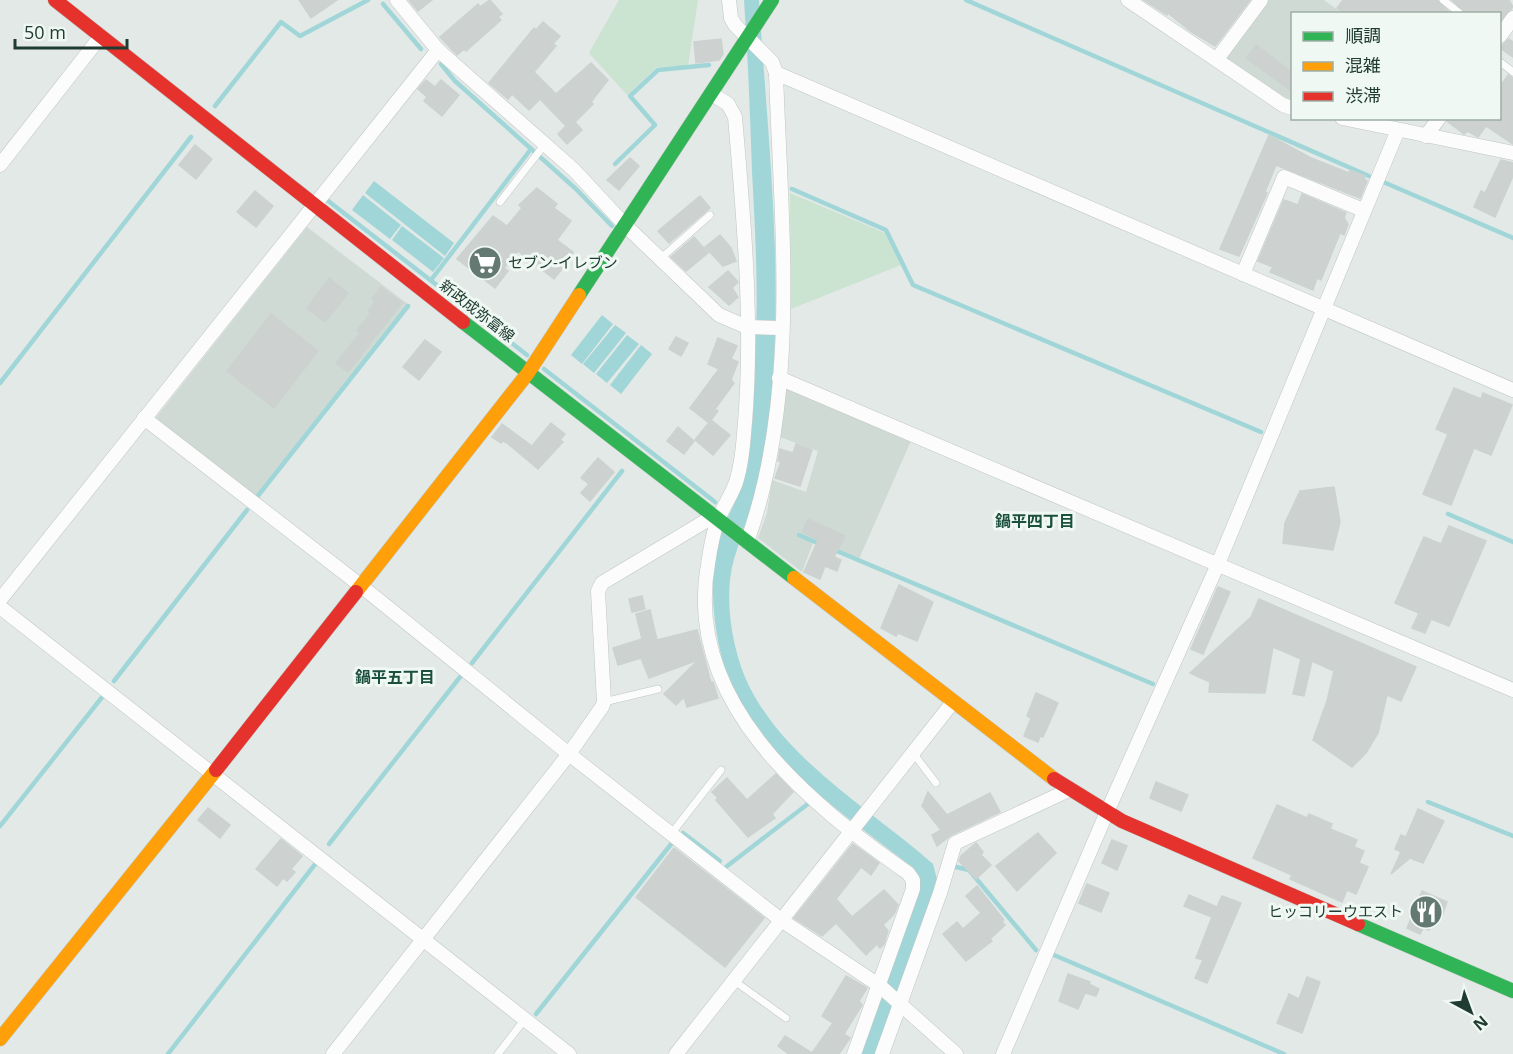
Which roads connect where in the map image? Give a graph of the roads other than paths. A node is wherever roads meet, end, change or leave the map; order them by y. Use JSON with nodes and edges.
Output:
{"nodes":[{"id":1,"x":55,"y":0,"type":"edge"},
{"id":2,"x":397,"y":0,"type":"edge"},
{"id":3,"x":772,"y":0,"type":"edge"},
{"id":4,"x":1128,"y":0,"type":"edge"},
{"id":5,"x":1261,"y":0,"type":"edge"},
{"id":6,"x":1443,"y":0,"type":"edge"},
{"id":7,"x":726,"y":2,"type":"edge"},
{"id":8,"x":1458,"y":12,"type":"edge"},
{"id":9,"x":101,"y":36,"type":"junction"},
{"id":10,"x":744,"y":36,"type":"junction"},
{"id":11,"x":438,"y":50,"type":"junction"},
{"id":12,"x":1217,"y":59,"type":"junction"},
{"id":13,"x":1501,"y":63,"type":"edge"},
{"id":14,"x":1513,"y":72,"type":"edge"},
{"id":15,"x":776,"y":73,"type":"junction"},
{"id":16,"x":712,"y":93,"type":"junction"},
{"id":17,"x":1291,"y":107,"type":"edge"},
{"id":18,"x":1351,"y":120,"type":"edge"},
{"id":19,"x":1438,"y":120,"type":"edge"},
{"id":20,"x":1398,"y":130,"type":"junction"},
{"id":21,"x":1426,"y":136,"type":"junction"},
{"id":22,"x":543,"y":148,"type":"junction"},
{"id":23,"x":1513,"y":153,"type":"edge"},
{"id":24,"x":0,"y":165,"type":"edge"},
{"id":25,"x":500,"y":202,"type":"dead end"},
{"id":26,"x":314,"y":203,"type":"junction"},
{"id":27,"x":1363,"y":210,"type":"junction"},
{"id":28,"x":710,"y":215,"type":"dead end"},
{"id":29,"x":626,"y":226,"type":"junction"},
{"id":30,"x":660,"y":259,"type":"junction"},
{"id":31,"x":1242,"y":274,"type":"junction"},
{"id":32,"x":1323,"y":308,"type":"junction"},
{"id":33,"x":751,"y":327,"type":"junction"},
{"id":34,"x":779,"y":328,"type":"junction"},
{"id":35,"x":528,"y":373,"type":"junction"},
{"id":36,"x":779,"y":378,"type":"junction"},
{"id":37,"x":1513,"y":390,"type":"edge"},
{"id":38,"x":144,"y":418,"type":"junction"},
{"id":39,"x":719,"y":520,"type":"junction"},
{"id":40,"x":745,"y":541,"type":"junction"},
{"id":41,"x":1218,"y":564,"type":"junction"},
{"id":42,"x":360,"y":585,"type":"junction"},
{"id":43,"x":0,"y":600,"type":"edge"},
{"id":44,"x":0,"y":607,"type":"edge"},
{"id":45,"x":658,"y":689,"type":"dead end"},
{"id":46,"x":1513,"y":690,"type":"edge"},
{"id":47,"x":604,"y":702,"type":"junction"},
{"id":48,"x":953,"y":702,"type":"junction"},
{"id":49,"x":913,"y":753,"type":"junction"},
{"id":50,"x":569,"y":754,"type":"junction"},
{"id":51,"x":721,"y":770,"type":"dead end"},
{"id":52,"x":214,"y":774,"type":"junction"},
{"id":53,"x":936,"y":783,"type":"dead end"},
{"id":54,"x":1069,"y":790,"type":"junction"},
{"id":55,"x":1107,"y":812,"type":"junction"},
{"id":56,"x":852,"y":830,"type":"junction"},
{"id":57,"x":671,"y":834,"type":"junction"},
{"id":58,"x":781,"y":920,"type":"junction"},
{"id":59,"x":424,"y":939,"type":"junction"},
{"id":60,"x":733,"y":980,"type":"junction"},
{"id":61,"x":881,"y":986,"type":"junction"},
{"id":62,"x":1513,"y":990,"type":"edge"},
{"id":63,"x":899,"y":1002,"type":"junction"},
{"id":64,"x":786,"y":1018,"type":"dead end"},
{"id":65,"x":525,"y":1019,"type":"junction"},
{"id":66,"x":0,"y":1039,"type":"edge"},
{"id":67,"x":333,"y":1054,"type":"edge"},
{"id":68,"x":498,"y":1054,"type":"edge"},
{"id":69,"x":569,"y":1054,"type":"edge"},
{"id":70,"x":676,"y":1054,"type":"edge"},
{"id":71,"x":854,"y":1054,"type":"edge"},
{"id":72,"x":882,"y":1054,"type":"edge"},
{"id":73,"x":956,"y":1054,"type":"edge"},
{"id":74,"x":1003,"y":1054,"type":"edge"}],
"edges":[{"from":1,"to":9,"type":"street","name":"新政成弥富線"},
{"from":2,"to":11,"type":"street"},
{"from":3,"to":10,"type":"street"},
{"from":4,"to":12,"type":"street"},
{"from":5,"to":12,"type":"street"},
{"from":6,"to":8,"type":"lane"},
{"from":7,"to":10,"type":"street"},
{"from":9,"to":24,"type":"street"},
{"from":9,"to":26,"type":"street","name":"新政成弥富線"},
{"from":10,"to":15,"type":"street"},
{"from":10,"to":16,"type":"street"},
{"from":11,"to":22,"type":"street"},
{"from":11,"to":26,"type":"street"},
{"from":12,"to":17,"type":"street"},
{"from":13,"to":14,"type":"lane"},
{"from":15,"to":31,"type":"street"},
{"from":15,"to":34,"type":"street"},
{"from":16,"to":29,"type":"street"},
{"from":16,"to":33,"type":"street"},
{"from":18,"to":20,"type":"street"},
{"from":19,"to":21,"type":"street"},
{"from":20,"to":21,"type":"street"},
{"from":20,"to":27,"type":"street"},
{"from":21,"to":23,"type":"street"},
{"from":22,"to":25,"type":"lane"},
{"from":22,"to":29,"type":"street"},
{"from":26,"to":35,"type":"street","name":"新政成弥富線"},
{"from":26,"to":38,"type":"street"},
{"from":27,"to":31,"type":"street"},
{"from":27,"to":32,"type":"street"},
{"from":28,"to":30,"type":"lane"},
{"from":29,"to":30,"type":"street"},
{"from":29,"to":35,"type":"street"},
{"from":30,"to":33,"type":"street"},
{"from":31,"to":32,"type":"street"},
{"from":32,"to":37,"type":"street"},
{"from":32,"to":41,"type":"street"},
{"from":33,"to":34,"type":"street"},
{"from":33,"to":39,"type":"street"},
{"from":34,"to":36,"type":"street"},
{"from":35,"to":39,"type":"street","name":"新政成弥富線"},
{"from":35,"to":42,"type":"street"},
{"from":36,"to":40,"type":"street"},
{"from":36,"to":41,"type":"street"},
{"from":38,"to":42,"type":"street"},
{"from":38,"to":43,"type":"street"},
{"from":39,"to":40,"type":"street","name":"新政成弥富線"},
{"from":39,"to":47,"type":"street"},
{"from":39,"to":56,"type":"street"},
{"from":40,"to":48,"type":"street","name":"新政成弥富線"},
{"from":41,"to":46,"type":"street"},
{"from":41,"to":55,"type":"street"},
{"from":42,"to":50,"type":"street"},
{"from":42,"to":52,"type":"street"},
{"from":44,"to":52,"type":"street"},
{"from":45,"to":47,"type":"lane"},
{"from":47,"to":50,"type":"street"},
{"from":48,"to":49,"type":"street"},
{"from":48,"to":54,"type":"street","name":"新政成弥富線"},
{"from":49,"to":53,"type":"lane"},
{"from":49,"to":56,"type":"street"},
{"from":50,"to":57,"type":"street"},
{"from":50,"to":59,"type":"street"},
{"from":51,"to":57,"type":"lane"},
{"from":52,"to":59,"type":"street"},
{"from":52,"to":66,"type":"street"},
{"from":54,"to":55,"type":"street","name":"新政成弥富線"},
{"from":54,"to":63,"type":"street"},
{"from":55,"to":62,"type":"street","name":"新政成弥富線"},
{"from":55,"to":74,"type":"street"},
{"from":56,"to":58,"type":"street"},
{"from":56,"to":61,"type":"street"},
{"from":57,"to":58,"type":"street"},
{"from":58,"to":60,"type":"street"},
{"from":58,"to":61,"type":"street"},
{"from":59,"to":65,"type":"street"},
{"from":59,"to":67,"type":"street"},
{"from":60,"to":64,"type":"lane"},
{"from":60,"to":70,"type":"street"},
{"from":61,"to":63,"type":"street"},
{"from":61,"to":71,"type":"street"},
{"from":63,"to":72,"type":"street"},
{"from":63,"to":73,"type":"street"},
{"from":65,"to":68,"type":"lane"},
{"from":65,"to":69,"type":"street"}]}
